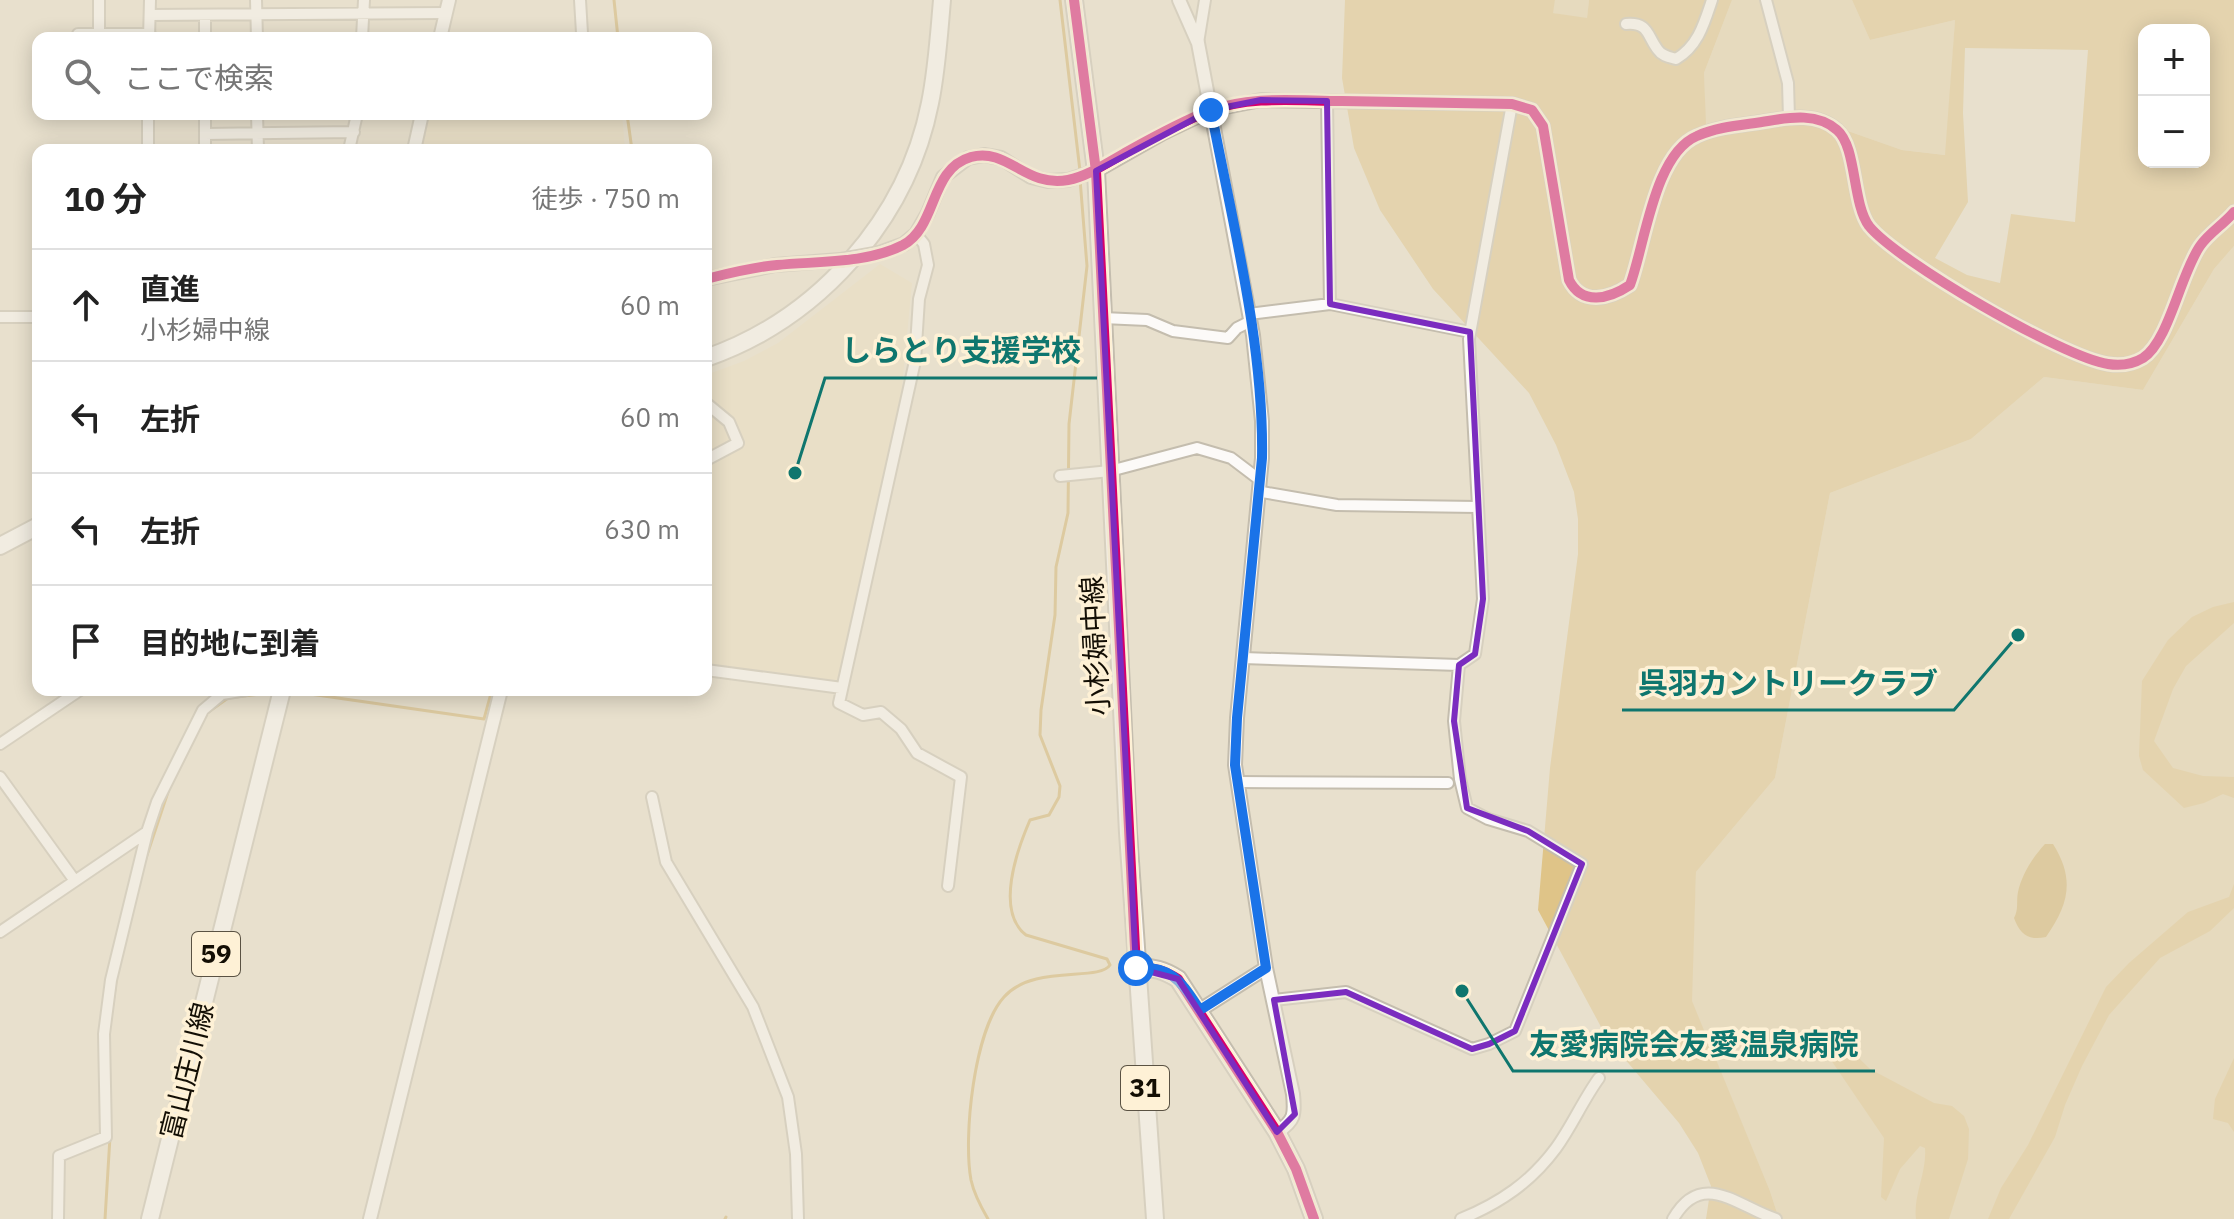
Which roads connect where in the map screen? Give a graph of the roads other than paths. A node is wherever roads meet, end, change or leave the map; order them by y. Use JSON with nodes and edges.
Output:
{"nodes":[{"id":1,"x":99,"y":0,"type":"edge"},
{"id":2,"x":150,"y":0,"type":"edge"},
{"id":3,"x":256,"y":0,"type":"edge"},
{"id":4,"x":364,"y":0,"type":"edge"},
{"id":5,"x":580,"y":0,"type":"edge"},
{"id":6,"x":942,"y":0,"type":"edge"},
{"id":7,"x":1074,"y":0,"type":"edge"},
{"id":8,"x":1179,"y":0,"type":"edge"},
{"id":9,"x":1205,"y":0,"type":"edge"},
{"id":10,"x":1712,"y":0,"type":"edge"},
{"id":11,"x":1766,"y":0,"type":"edge"},
{"id":12,"x":447,"y":6,"type":"edge"},
{"id":13,"x":150,"y":15,"type":"junction"},
{"id":14,"x":205,"y":15,"type":"junction"},
{"id":15,"x":363,"y":15,"type":"junction"},
{"id":16,"x":256,"y":16,"type":"junction"},
{"id":17,"x":1626,"y":24,"type":"dead end"},
{"id":18,"x":99,"y":32,"type":"edge"},
{"id":19,"x":150,"y":32,"type":"edge"},
{"id":20,"x":205,"y":32,"type":"edge"},
{"id":21,"x":257,"y":32,"type":"edge"},
{"id":22,"x":362,"y":32,"type":"edge"},
{"id":23,"x":441,"y":32,"type":"edge"},
{"id":24,"x":582,"y":32,"type":"edge"},
{"id":25,"x":1198,"y":43,"type":"junction"},
{"id":26,"x":1327,"y":101,"type":"junction"},
{"id":27,"x":1512,"y":104,"type":"junction"},
{"id":28,"x":1211,"y":110,"type":"junction"},
{"id":29,"x":1789,"y":118,"type":"junction"},
{"id":30,"x":148,"y":120,"type":"edge"},
{"id":31,"x":205,"y":120,"type":"edge"},
{"id":32,"x":257,"y":120,"type":"edge"},
{"id":33,"x":356,"y":120,"type":"edge"},
{"id":34,"x":421,"y":120,"type":"edge"},
{"id":35,"x":354,"y":132,"type":"junction"},
{"id":36,"x":258,"y":133,"type":"junction"},
{"id":37,"x":205,"y":134,"type":"junction"},
{"id":38,"x":148,"y":144,"type":"edge"},
{"id":39,"x":205,"y":144,"type":"edge"},
{"id":40,"x":258,"y":144,"type":"edge"},
{"id":41,"x":351,"y":144,"type":"edge"},
{"id":42,"x":415,"y":144,"type":"edge"},
{"id":43,"x":1096,"y":171,"type":"junction"},
{"id":44,"x":2234,"y":212,"type":"edge"},
{"id":45,"x":916,"y":234,"type":"junction"},
{"id":46,"x":712,"y":278,"type":"edge"},
{"id":47,"x":1330,"y":304,"type":"junction"},
{"id":48,"x":0,"y":317,"type":"edge"},
{"id":49,"x":32,"y":317,"type":"edge"},
{"id":50,"x":1103,"y":318,"type":"junction"},
{"id":51,"x":1250,"y":318,"type":"junction"},
{"id":52,"x":1470,"y":332,"type":"junction"},
{"id":53,"x":712,"y":355,"type":"edge"},
{"id":54,"x":712,"y":408,"type":"edge"},
{"id":55,"x":712,"y":457,"type":"edge"},
{"id":56,"x":1110,"y":471,"type":"junction"},
{"id":57,"x":1060,"y":476,"type":"dead end"},
{"id":58,"x":1261,"y":486,"type":"junction"},
{"id":59,"x":1477,"y":507,"type":"junction"},
{"id":60,"x":32,"y":529,"type":"edge"},
{"id":61,"x":32,"y":540,"type":"edge"},
{"id":62,"x":0,"y":546,"type":"edge"},
{"id":63,"x":0,"y":557,"type":"edge"},
{"id":64,"x":1243,"y":658,"type":"junction"},
{"id":65,"x":1459,"y":665,"type":"junction"},
{"id":66,"x":712,"y":671,"type":"edge"},
{"id":67,"x":842,"y":688,"type":"junction"},
{"id":68,"x":71,"y":696,"type":"edge"},
{"id":69,"x":220,"y":696,"type":"edge"},
{"id":70,"x":281,"y":696,"type":"edge"},
{"id":71,"x":500,"y":696,"type":"edge"},
{"id":72,"x":0,"y":744,"type":"edge"},
{"id":73,"x":0,"y":777,"type":"edge"},
{"id":74,"x":1238,"y":782,"type":"junction"},
{"id":75,"x":1448,"y":783,"type":"dead end"},
{"id":76,"x":652,"y":797,"type":"dead end"},
{"id":77,"x":147,"y":832,"type":"junction"},
{"id":78,"x":75,"y":881,"type":"junction"},
{"id":79,"x":948,"y":886,"type":"dead end"},
{"id":80,"x":0,"y":932,"type":"edge"},
{"id":81,"x":1136,"y":968,"type":"junction"},
{"id":82,"x":1266,"y":968,"type":"junction"},
{"id":83,"x":1274,"y":1000,"type":"junction"},
{"id":84,"x":1200,"y":1010,"type":"junction"},
{"id":85,"x":1599,"y":1078,"type":"dead end"},
{"id":86,"x":1277,"y":1132,"type":"junction"},
{"id":87,"x":58,"y":1219,"type":"edge"},
{"id":88,"x":150,"y":1219,"type":"edge"},
{"id":89,"x":370,"y":1219,"type":"edge"},
{"id":90,"x":798,"y":1219,"type":"edge"},
{"id":91,"x":1155,"y":1219,"type":"edge"},
{"id":92,"x":1314,"y":1219,"type":"edge"},
{"id":93,"x":1461,"y":1219,"type":"edge"},
{"id":94,"x":1673,"y":1219,"type":"edge"},
{"id":95,"x":1776,"y":1219,"type":"edge"}],
"edges":[{"from":1,"to":18,"type":"street"},
{"from":2,"to":13,"type":"street"},
{"from":3,"to":16,"type":"street"},
{"from":4,"to":15,"type":"street"},
{"from":5,"to":24,"type":"street"},
{"from":6,"to":53,"type":"main road"},
{"from":7,"to":43,"type":"main road","name":"小杉婦中線","number":"31"},
{"from":8,"to":25,"type":"street"},
{"from":9,"to":25,"type":"street"},
{"from":10,"to":17,"type":"street"},
{"from":11,"to":29,"type":"street"},
{"from":12,"to":15,"type":"street"},
{"from":12,"to":23,"type":"street"},
{"from":13,"to":14,"type":"street"},
{"from":13,"to":19,"type":"street"},
{"from":14,"to":16,"type":"street"},
{"from":14,"to":20,"type":"street"},
{"from":15,"to":16,"type":"street"},
{"from":15,"to":22,"type":"street"},
{"from":16,"to":21,"type":"street"},
{"from":25,"to":28,"type":"street"},
{"from":26,"to":27,"type":"street"},
{"from":26,"to":28,"type":"street"},
{"from":26,"to":47,"type":"street"},
{"from":27,"to":29,"type":"street"},
{"from":27,"to":52,"type":"street"},
{"from":28,"to":43,"type":"street"},
{"from":28,"to":51,"type":"street"},
{"from":29,"to":44,"type":"street"},
{"from":30,"to":38,"type":"street"},
{"from":31,"to":37,"type":"street"},
{"from":32,"to":36,"type":"street"},
{"from":33,"to":35,"type":"street"},
{"from":34,"to":42,"type":"street"},
{"from":35,"to":36,"type":"street"},
{"from":35,"to":41,"type":"street"},
{"from":36,"to":37,"type":"street"},
{"from":36,"to":40,"type":"street"},
{"from":37,"to":39,"type":"street"},
{"from":43,"to":45,"type":"street"},
{"from":43,"to":50,"type":"main road","name":"小杉婦中線","number":"31"},
{"from":45,"to":46,"type":"street","bridge":true},
{"from":45,"to":67,"type":"street"},
{"from":47,"to":51,"type":"street"},
{"from":47,"to":52,"type":"street"},
{"from":48,"to":49,"type":"street"},
{"from":50,"to":51,"type":"street"},
{"from":50,"to":56,"type":"main road","name":"小杉婦中線","number":"31"},
{"from":51,"to":58,"type":"street"},
{"from":52,"to":59,"type":"street"},
{"from":54,"to":55,"type":"street"},
{"from":56,"to":57,"type":"street"},
{"from":56,"to":58,"type":"street"},
{"from":56,"to":81,"type":"main road","name":"小杉婦中線","number":"31"},
{"from":58,"to":59,"type":"street"},
{"from":58,"to":64,"type":"street"},
{"from":59,"to":65,"type":"street"},
{"from":60,"to":62,"type":"main road"},
{"from":61,"to":63,"type":"main road"},
{"from":64,"to":65,"type":"street"},
{"from":64,"to":74,"type":"street"},
{"from":65,"to":83,"type":"street"},
{"from":66,"to":67,"type":"street"},
{"from":67,"to":79,"type":"street"},
{"from":68,"to":72,"type":"street"},
{"from":69,"to":77,"type":"street"},
{"from":70,"to":88,"type":"main road","name":"富山庄川線","number":"59"},
{"from":71,"to":89,"type":"street"},
{"from":73,"to":78,"type":"street"},
{"from":74,"to":75,"type":"street"},
{"from":74,"to":82,"type":"street"},
{"from":76,"to":90,"type":"street"},
{"from":77,"to":78,"type":"street"},
{"from":77,"to":87,"type":"street"},
{"from":78,"to":80,"type":"street"},
{"from":81,"to":84,"type":"main road"},
{"from":81,"to":91,"type":"main road","name":"小杉婦中線","number":"31"},
{"from":82,"to":83,"type":"street"},
{"from":82,"to":84,"type":"street"},
{"from":83,"to":86,"type":"street"},
{"from":84,"to":86,"type":"main road"},
{"from":85,"to":93,"type":"street"},
{"from":86,"to":92,"type":"main road"},
{"from":94,"to":95,"type":"street"}]}
